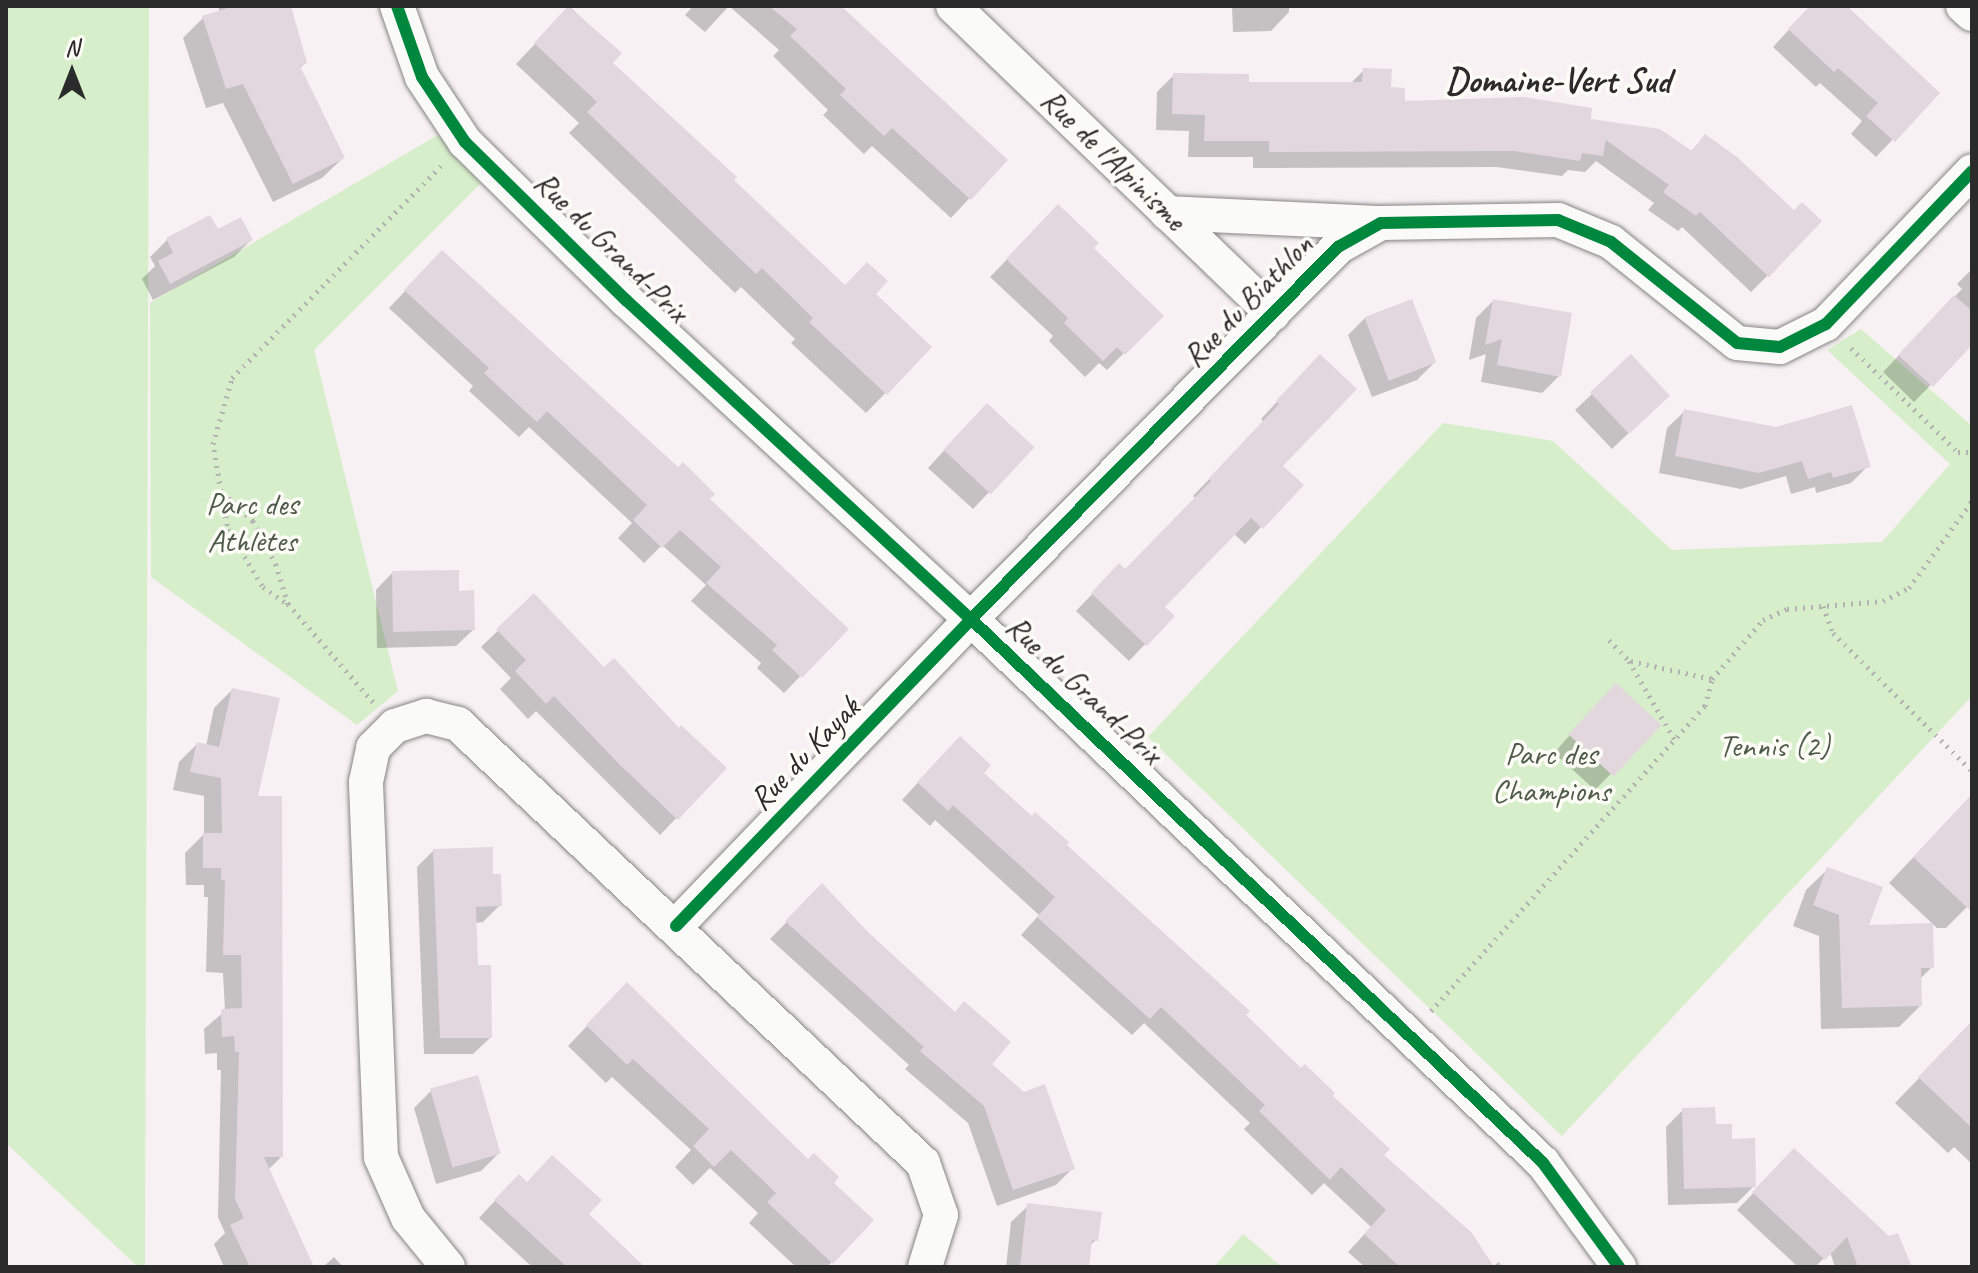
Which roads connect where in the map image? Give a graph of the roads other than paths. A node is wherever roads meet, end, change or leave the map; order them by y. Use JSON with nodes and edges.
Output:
{"nodes":[{"id":1,"x":397,"y":6,"type":"edge"},
{"id":2,"x":953,"y":6,"type":"edge"},
{"id":3,"x":1963,"y":6,"type":"edge"},
{"id":4,"x":1972,"y":14,"type":"edge"},
{"id":5,"x":1972,"y":171,"type":"edge"},
{"id":6,"x":1167,"y":213,"type":"junction"},
{"id":7,"x":1381,"y":223,"type":"junction"},
{"id":8,"x":1273,"y":314,"type":"junction"},
{"id":9,"x":971,"y":619,"type":"junction"},
{"id":10,"x":676,"y":926,"type":"junction"},
{"id":11,"x":448,"y":1267,"type":"edge"},
{"id":12,"x":925,"y":1267,"type":"edge"},
{"id":13,"x":1619,"y":1267,"type":"edge"}],
"edges":[{"from":1,"to":9,"type":"street","name":"Rue du Grand-Prix"},
{"from":2,"to":6,"type":"street","name":"Rue de l'Alpinisme"},
{"from":3,"to":4,"type":"street"},
{"from":5,"to":7,"type":"street","name":"Rue du Biathlon"},
{"from":6,"to":7,"type":"street","name":"Rue du Biathlon"},
{"from":6,"to":8,"type":"street","name":"Rue de l'Alpinisme"},
{"from":7,"to":8,"type":"street","name":"Rue du Biathlon"},
{"from":8,"to":9,"type":"street","name":"Rue du Biathlon"},
{"from":9,"to":10,"type":"street","name":"Rue du Kayak"},
{"from":9,"to":13,"type":"street","name":"Rue du Grand-Prix"},
{"from":10,"to":11,"type":"street"},
{"from":10,"to":12,"type":"street"}]}
